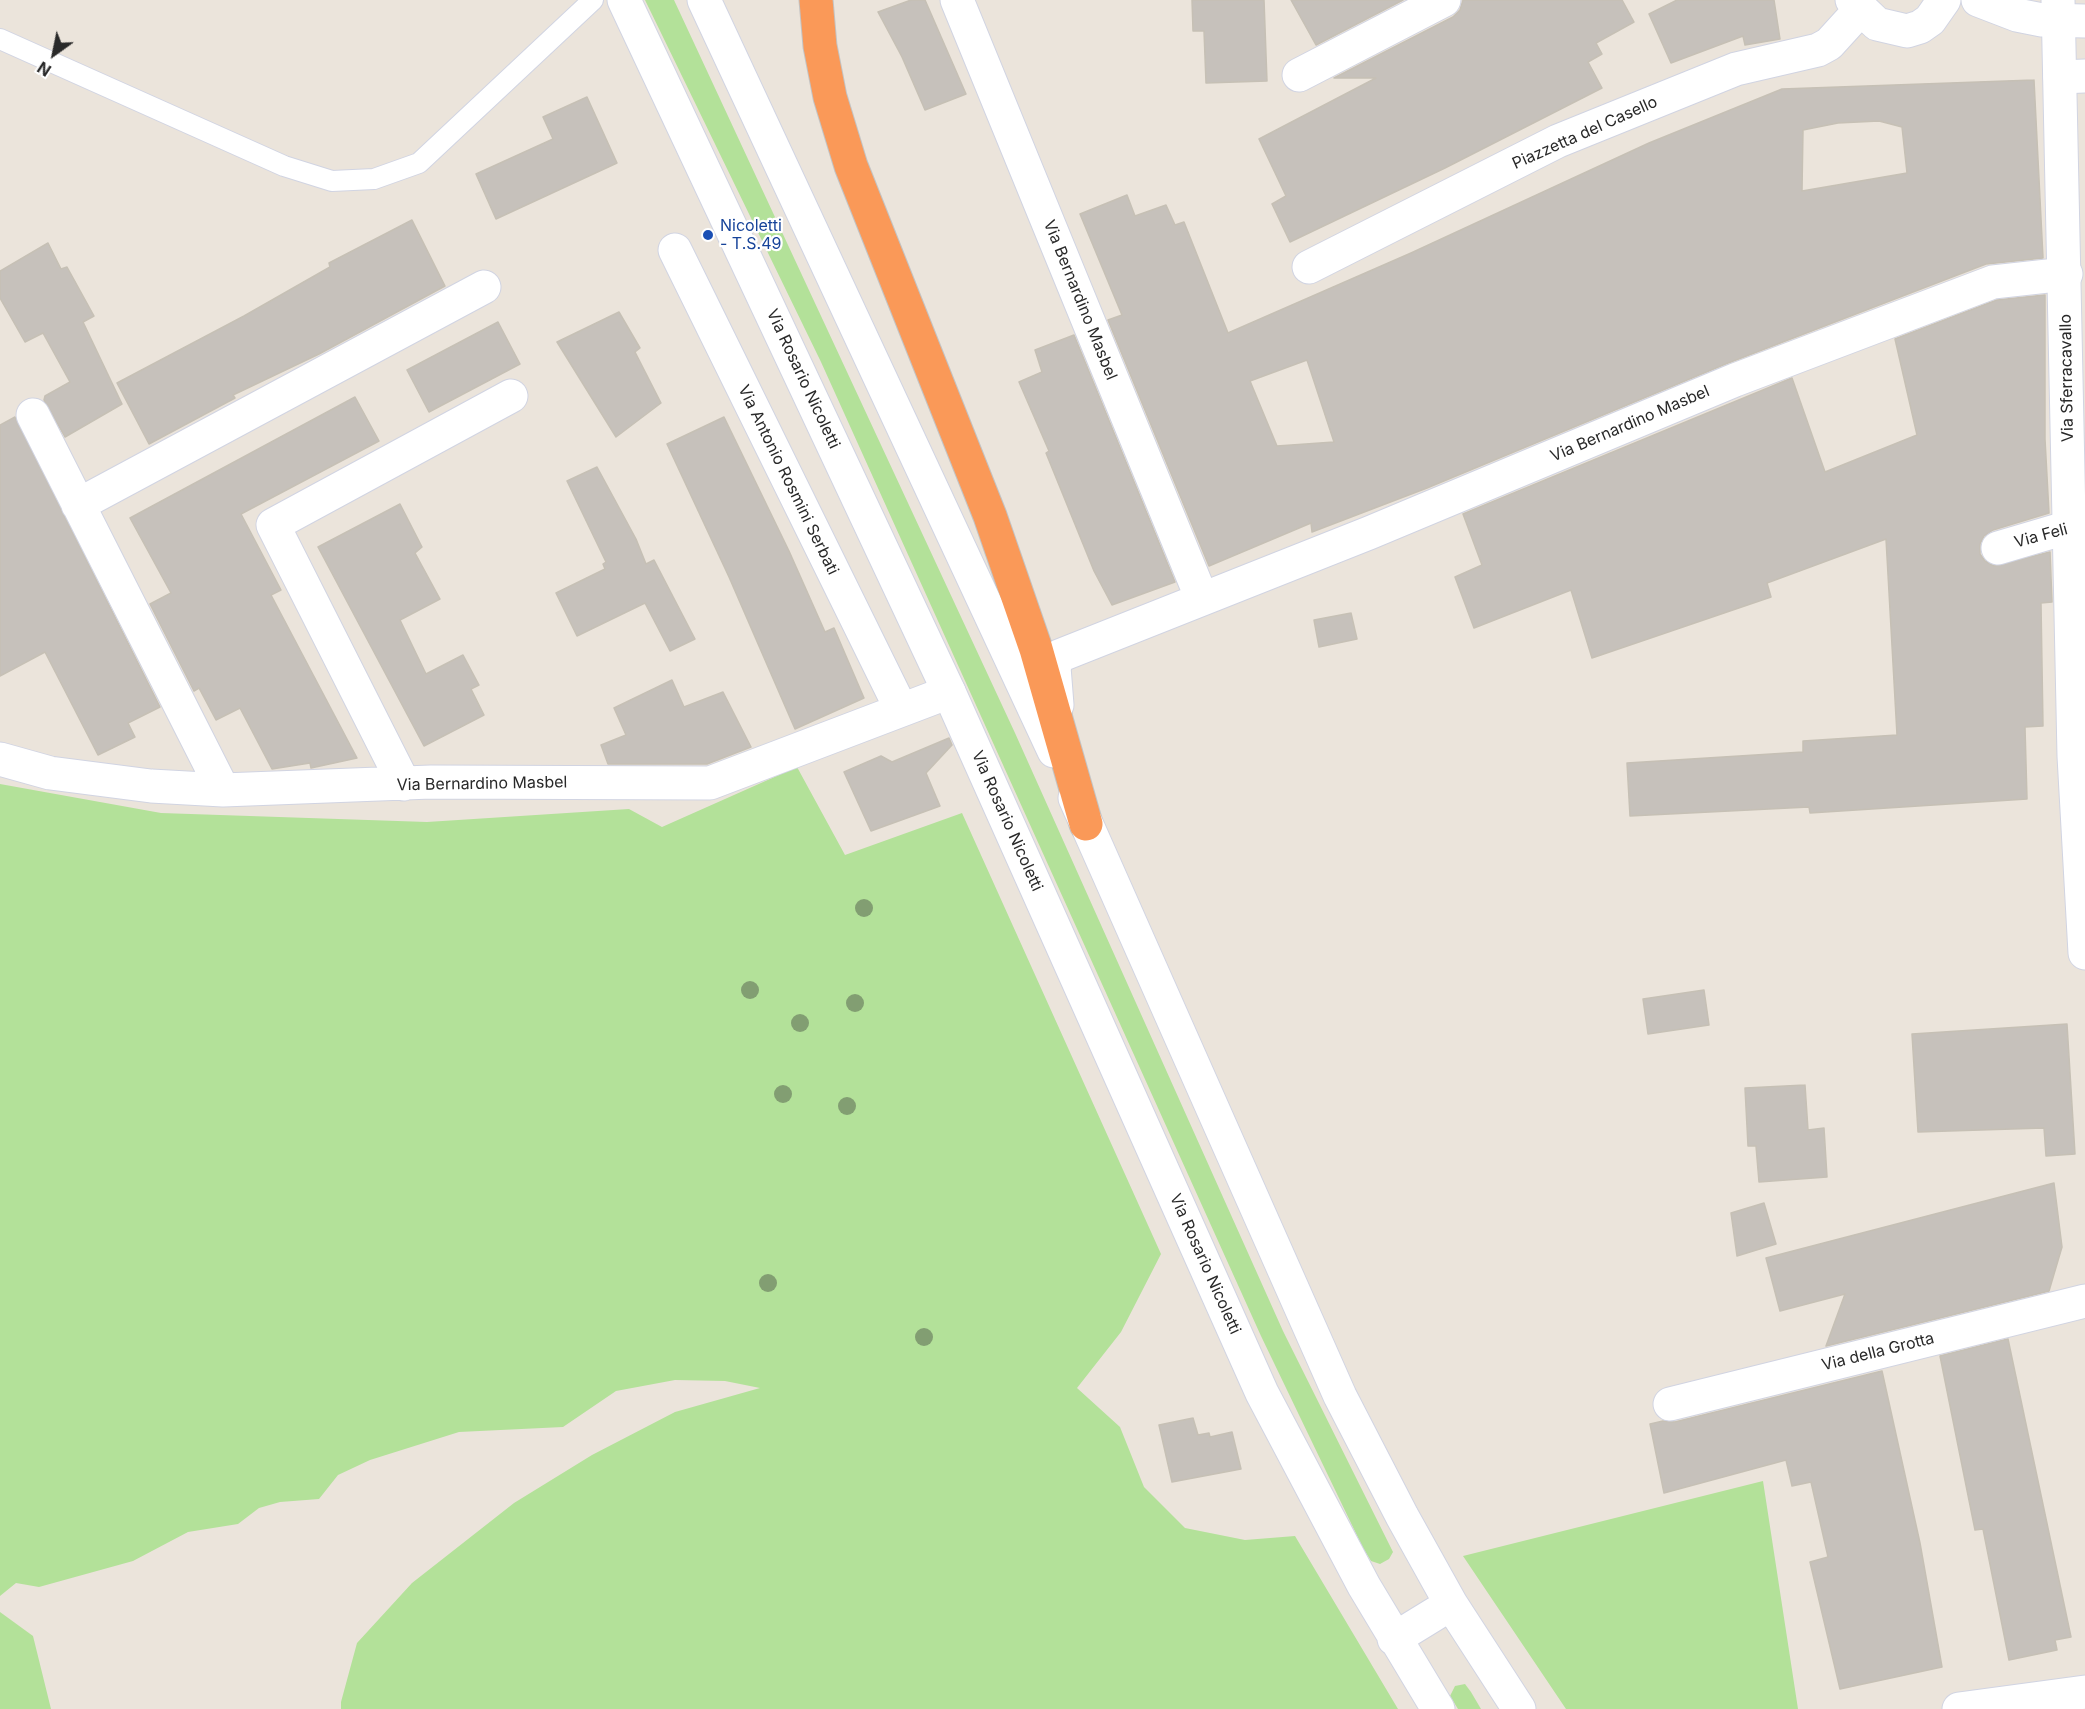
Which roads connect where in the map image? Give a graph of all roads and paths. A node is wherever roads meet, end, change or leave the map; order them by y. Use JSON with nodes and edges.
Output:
{"nodes":[{"id":1,"x":593,"y":0,"type":"edge"},
{"id":2,"x":624,"y":0,"type":"edge"},
{"id":3,"x":704,"y":0,"type":"edge"},
{"id":4,"x":816,"y":0,"type":"edge"},
{"id":5,"x":957,"y":0,"type":"edge"},
{"id":6,"x":1444,"y":0,"type":"edge"},
{"id":7,"x":1944,"y":0,"type":"edge"},
{"id":8,"x":1978,"y":0,"type":"edge"},
{"id":9,"x":1856,"y":5,"type":"edge"},
{"id":10,"x":2067,"y":14,"type":"edge"},
{"id":11,"x":0,"y":39,"type":"edge"},
{"id":12,"x":1299,"y":75,"type":"dead end"},
{"id":13,"x":2072,"y":77,"type":"edge"},
{"id":14,"x":675,"y":250,"type":"dead end"},
{"id":15,"x":1309,"y":267,"type":"dead end"},
{"id":16,"x":2066,"y":274,"type":"junction"},
{"id":17,"x":484,"y":287,"type":"dead end"},
{"id":18,"x":511,"y":396,"type":"dead end"},
{"id":19,"x":33,"y":415,"type":"dead end"},
{"id":20,"x":78,"y":505,"type":"junction"},
{"id":21,"x":2077,"y":527,"type":"edge"},
{"id":22,"x":1998,"y":548,"type":"dead end"},
{"id":23,"x":1202,"y":599,"type":"junction"},
{"id":24,"x":949,"y":692,"type":"junction"},
{"id":25,"x":901,"y":709,"type":"junction"},
{"id":26,"x":1064,"y":748,"type":"junction"},
{"id":27,"x":2080,"y":755,"type":"edge"},
{"id":28,"x":0,"y":759,"type":"edge"},
{"id":29,"x":404,"y":784,"type":"junction"},
{"id":30,"x":223,"y":790,"type":"junction"},
{"id":31,"x":1086,"y":824,"type":"junction"},
{"id":32,"x":2085,"y":953,"type":"edge"},
{"id":33,"x":2085,"y":1301,"type":"edge"},
{"id":34,"x":1670,"y":1404,"type":"dead end"},
{"id":35,"x":1451,"y":1604,"type":"junction"},
{"id":36,"x":1394,"y":1639,"type":"junction"},
{"id":37,"x":2085,"y":1692,"type":"edge"},
{"id":38,"x":1438,"y":1709,"type":"edge"},
{"id":39,"x":1519,"y":1709,"type":"edge"},
{"id":40,"x":1959,"y":1709,"type":"edge"}],
"edges":[{"from":1,"to":11,"type":"lane"},
{"from":2,"to":24,"type":"street","name":"Via Rosario Nicoletti"},
{"from":3,"to":31,"type":"street"},
{"from":4,"to":26,"type":"highway"},
{"from":5,"to":23,"type":"street","name":"Via Bernardino Masbel"},
{"from":6,"to":12,"type":"street"},
{"from":7,"to":9,"type":"street"},
{"from":8,"to":10,"type":"street"},
{"from":9,"to":15,"type":"street","name":"Piazzetta del Casello"},
{"from":10,"to":13,"type":"street","name":"Via Sferracavallo"},
{"from":13,"to":16,"type":"street","name":"Via Sferracavallo"},
{"from":14,"to":25,"type":"street","name":"Via Antonio Rosmini Serbati"},
{"from":16,"to":21,"type":"street","name":"Via Sferracavallo"},
{"from":16,"to":23,"type":"street","name":"Via Bernardino Masbel"},
{"from":17,"to":20,"type":"street"},
{"from":18,"to":29,"type":"street"},
{"from":19,"to":20,"type":"street"},
{"from":20,"to":30,"type":"street"},
{"from":21,"to":22,"type":"street","name":"Via Feli"},
{"from":21,"to":27,"type":"street","name":"Via Sferracavallo"},
{"from":23,"to":26,"type":"street","name":"Via Bernardino Masbel"},
{"from":24,"to":25,"type":"street","name":"Via Bernardino Masbel"},
{"from":24,"to":36,"type":"street","name":"Via Rosario Nicoletti"},
{"from":25,"to":29,"type":"street","name":"Via Bernardino Masbel"},
{"from":26,"to":31,"type":"highway"},
{"from":27,"to":32,"type":"street","name":"Via Sferracavallo"},
{"from":28,"to":30,"type":"street","name":"Via Bernardino Masbel"},
{"from":29,"to":30,"type":"street","name":"Via Bernardino Masbel"},
{"from":31,"to":35,"type":"street"},
{"from":33,"to":34,"type":"street","name":"Via della Grotta"},
{"from":35,"to":36,"type":"street"},
{"from":35,"to":39,"type":"street"},
{"from":36,"to":38,"type":"street","name":"Via Rosario Nicoletti"},
{"from":37,"to":40,"type":"street"}]}
